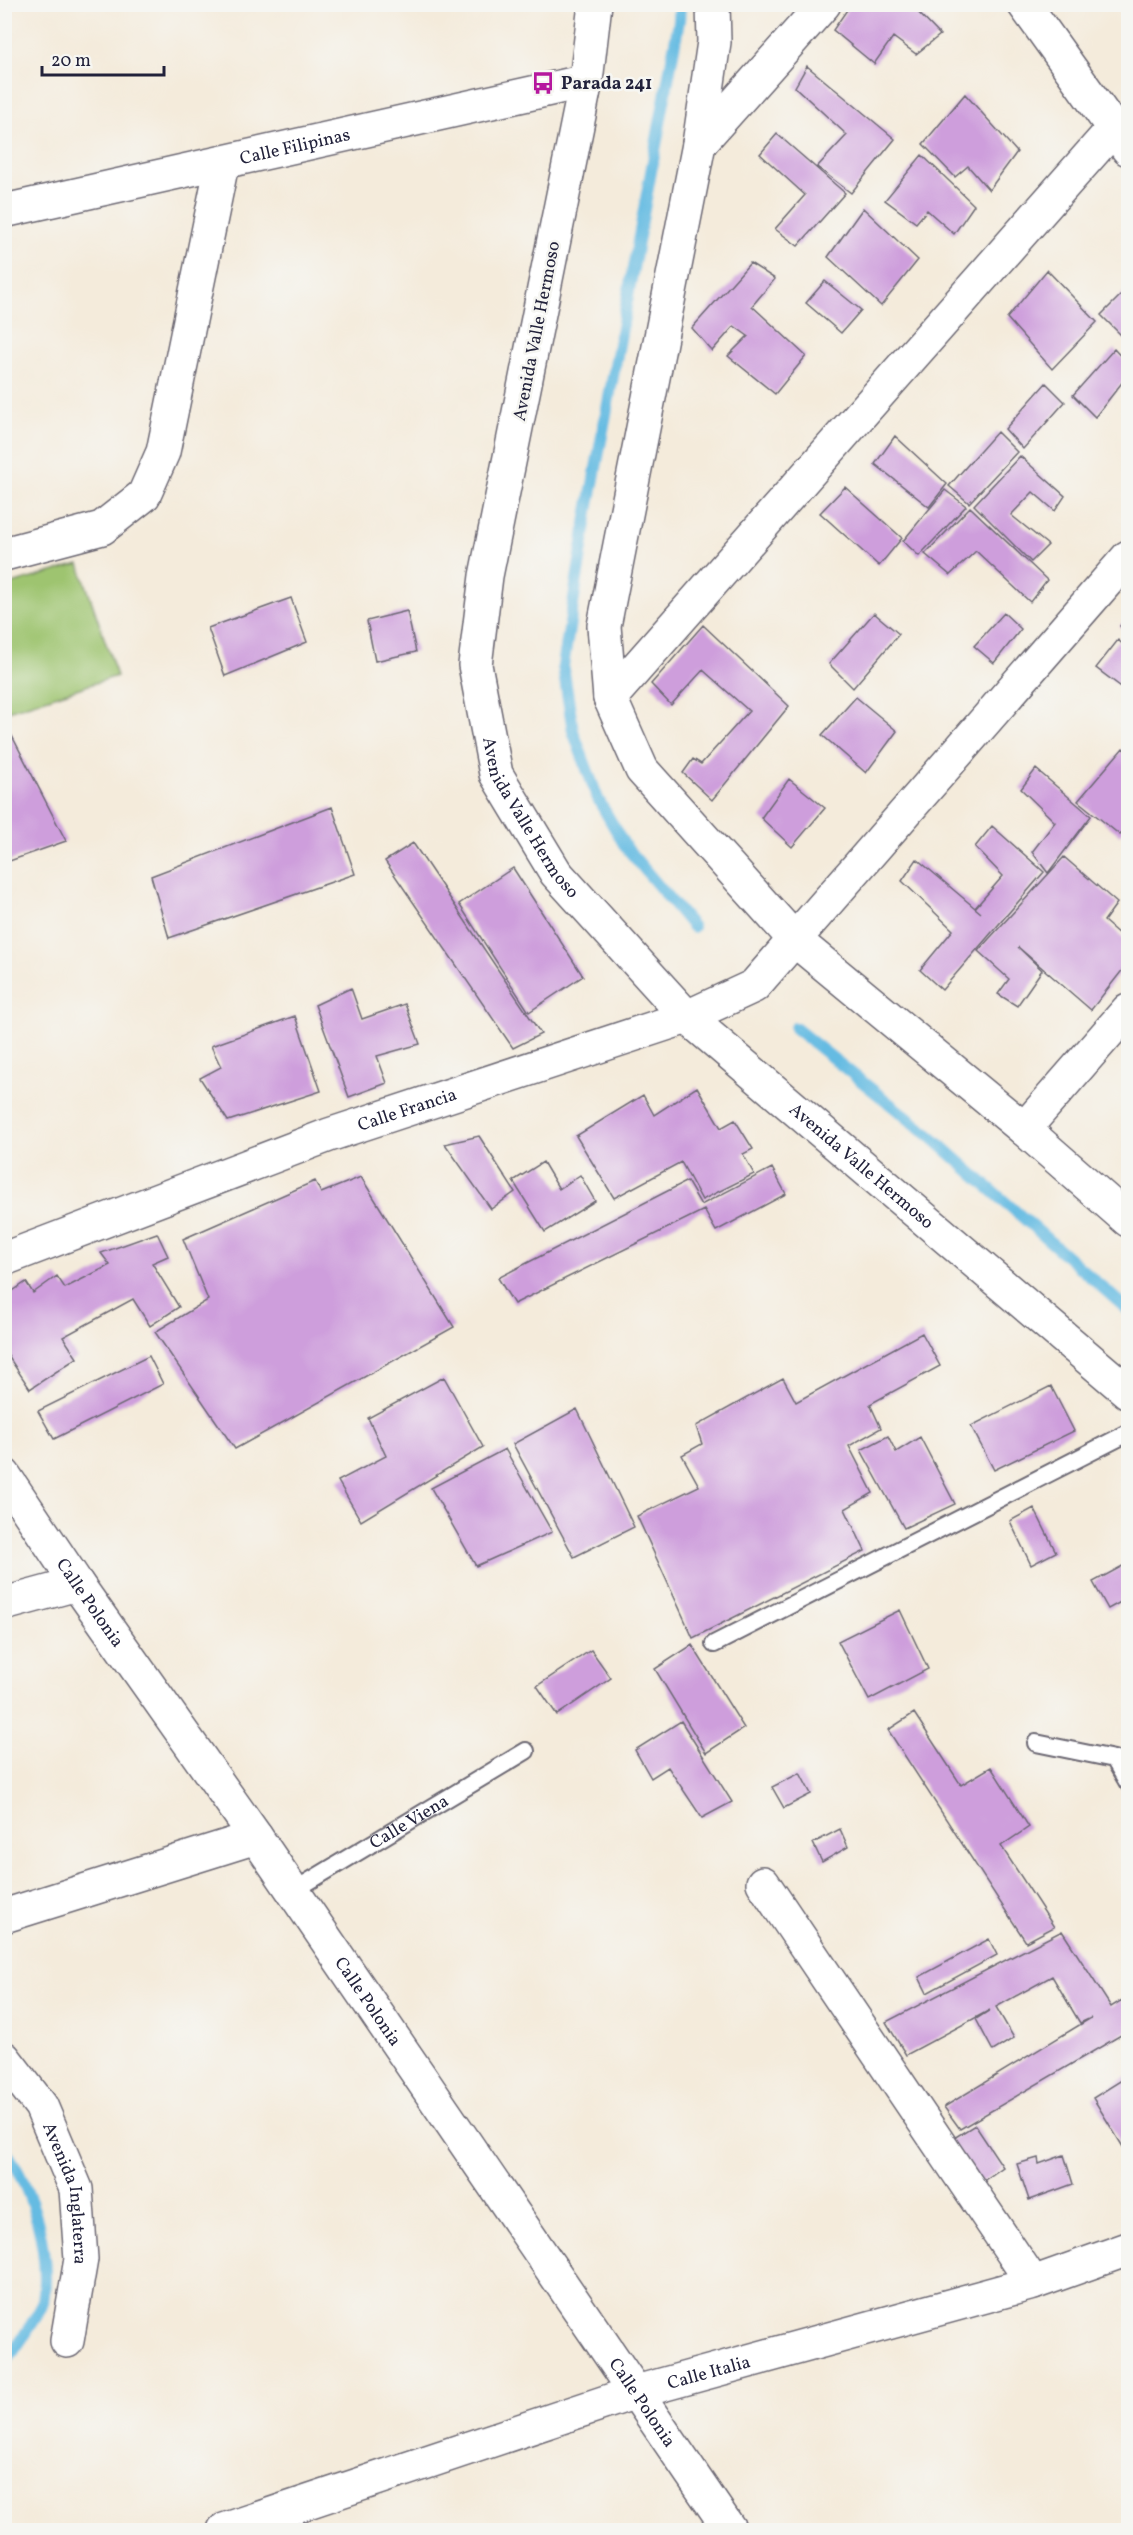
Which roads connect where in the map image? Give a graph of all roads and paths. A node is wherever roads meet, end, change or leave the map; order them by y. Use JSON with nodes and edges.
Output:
{"nodes":[{"id":1,"x":595,"y":4,"type":"edge"},
{"id":2,"x":713,"y":4,"type":"edge"},
{"id":3,"x":824,"y":4,"type":"edge"},
{"id":4,"x":1024,"y":4,"type":"edge"},
{"id":5,"x":586,"y":81,"type":"junction"},
{"id":6,"x":1121,"y":138,"type":"edge"},
{"id":7,"x":699,"y":144,"type":"junction"},
{"id":8,"x":222,"y":164,"type":"junction"},
{"id":9,"x":4,"y":211,"type":"edge"},
{"id":10,"x":4,"y":554,"type":"edge"},
{"id":11,"x":1128,"y":557,"type":"edge"},
{"id":12,"x":610,"y":698,"type":"junction"},
{"id":13,"x":796,"y":941,"type":"junction"},
{"id":14,"x":1128,"y":1010,"type":"edge"},
{"id":15,"x":687,"y":1017,"type":"junction"},
{"id":16,"x":1024,"y":1130,"type":"junction"},
{"id":17,"x":1128,"y":1220,"type":"edge"},
{"id":18,"x":4,"y":1259,"type":"edge"},
{"id":19,"x":1128,"y":1392,"type":"edge"},
{"id":20,"x":1128,"y":1433,"type":"edge"},
{"id":21,"x":4,"y":1475,"type":"edge"},
{"id":22,"x":77,"y":1584,"type":"junction"},
{"id":23,"x":4,"y":1604,"type":"edge"},
{"id":24,"x":714,"y":1644,"type":"dead end"},
{"id":25,"x":1036,"y":1743,"type":"dead end"},
{"id":26,"x":526,"y":1751,"type":"dead end"},
{"id":27,"x":1128,"y":1783,"type":"edge"},
{"id":28,"x":256,"y":1837,"type":"junction"},
{"id":29,"x":763,"y":1883,"type":"dead end"},
{"id":30,"x":293,"y":1891,"type":"junction"},
{"id":31,"x":4,"y":1916,"type":"edge"},
{"id":32,"x":4,"y":2058,"type":"edge"},
{"id":33,"x":1128,"y":2249,"type":"edge"},
{"id":34,"x":1033,"y":2283,"type":"junction"},
{"id":35,"x":68,"y":2342,"type":"dead end"},
{"id":36,"x":636,"y":2392,"type":"junction"},
{"id":37,"x":224,"y":2530,"type":"edge"},
{"id":38,"x":730,"y":2530,"type":"edge"}],
"edges":[{"from":1,"to":5,"type":"street","name":"Avenida Valle Hermoso"},
{"from":2,"to":7,"type":"street"},
{"from":3,"to":7,"type":"street"},
{"from":4,"to":6,"type":"street"},
{"from":5,"to":8,"type":"street","name":"Calle Filipinas"},
{"from":5,"to":15,"type":"street","name":"Avenida Valle Hermoso"},
{"from":6,"to":12,"type":"street"},
{"from":7,"to":12,"type":"street"},
{"from":8,"to":9,"type":"street","name":"Calle Filipinas"},
{"from":8,"to":10,"type":"street"},
{"from":11,"to":13,"type":"street","name":"Calle Francia"},
{"from":12,"to":13,"type":"street"},
{"from":13,"to":15,"type":"street","name":"Calle Francia"},
{"from":13,"to":16,"type":"street"},
{"from":14,"to":16,"type":"street"},
{"from":15,"to":18,"type":"street","name":"Calle Francia"},
{"from":15,"to":19,"type":"street","name":"Avenida Valle Hermoso"},
{"from":16,"to":17,"type":"street"},
{"from":20,"to":24,"type":"lane"},
{"from":21,"to":22,"type":"street","name":"Calle Polonia"},
{"from":22,"to":23,"type":"street"},
{"from":22,"to":28,"type":"street","name":"Calle Polonia"},
{"from":25,"to":27,"type":"lane"},
{"from":26,"to":30,"type":"lane","name":"Calle Viena"},
{"from":28,"to":30,"type":"street","name":"Calle Polonia"},
{"from":28,"to":31,"type":"street"},
{"from":29,"to":34,"type":"street"},
{"from":30,"to":36,"type":"street","name":"Calle Polonia"},
{"from":32,"to":35,"type":"street","name":"Avenida Inglaterra"},
{"from":33,"to":34,"type":"street","name":"Calle Italia"},
{"from":34,"to":36,"type":"street","name":"Calle Italia"},
{"from":36,"to":37,"type":"street","name":"Calle Italia"},
{"from":36,"to":38,"type":"street","name":"Calle Polonia"}]}
